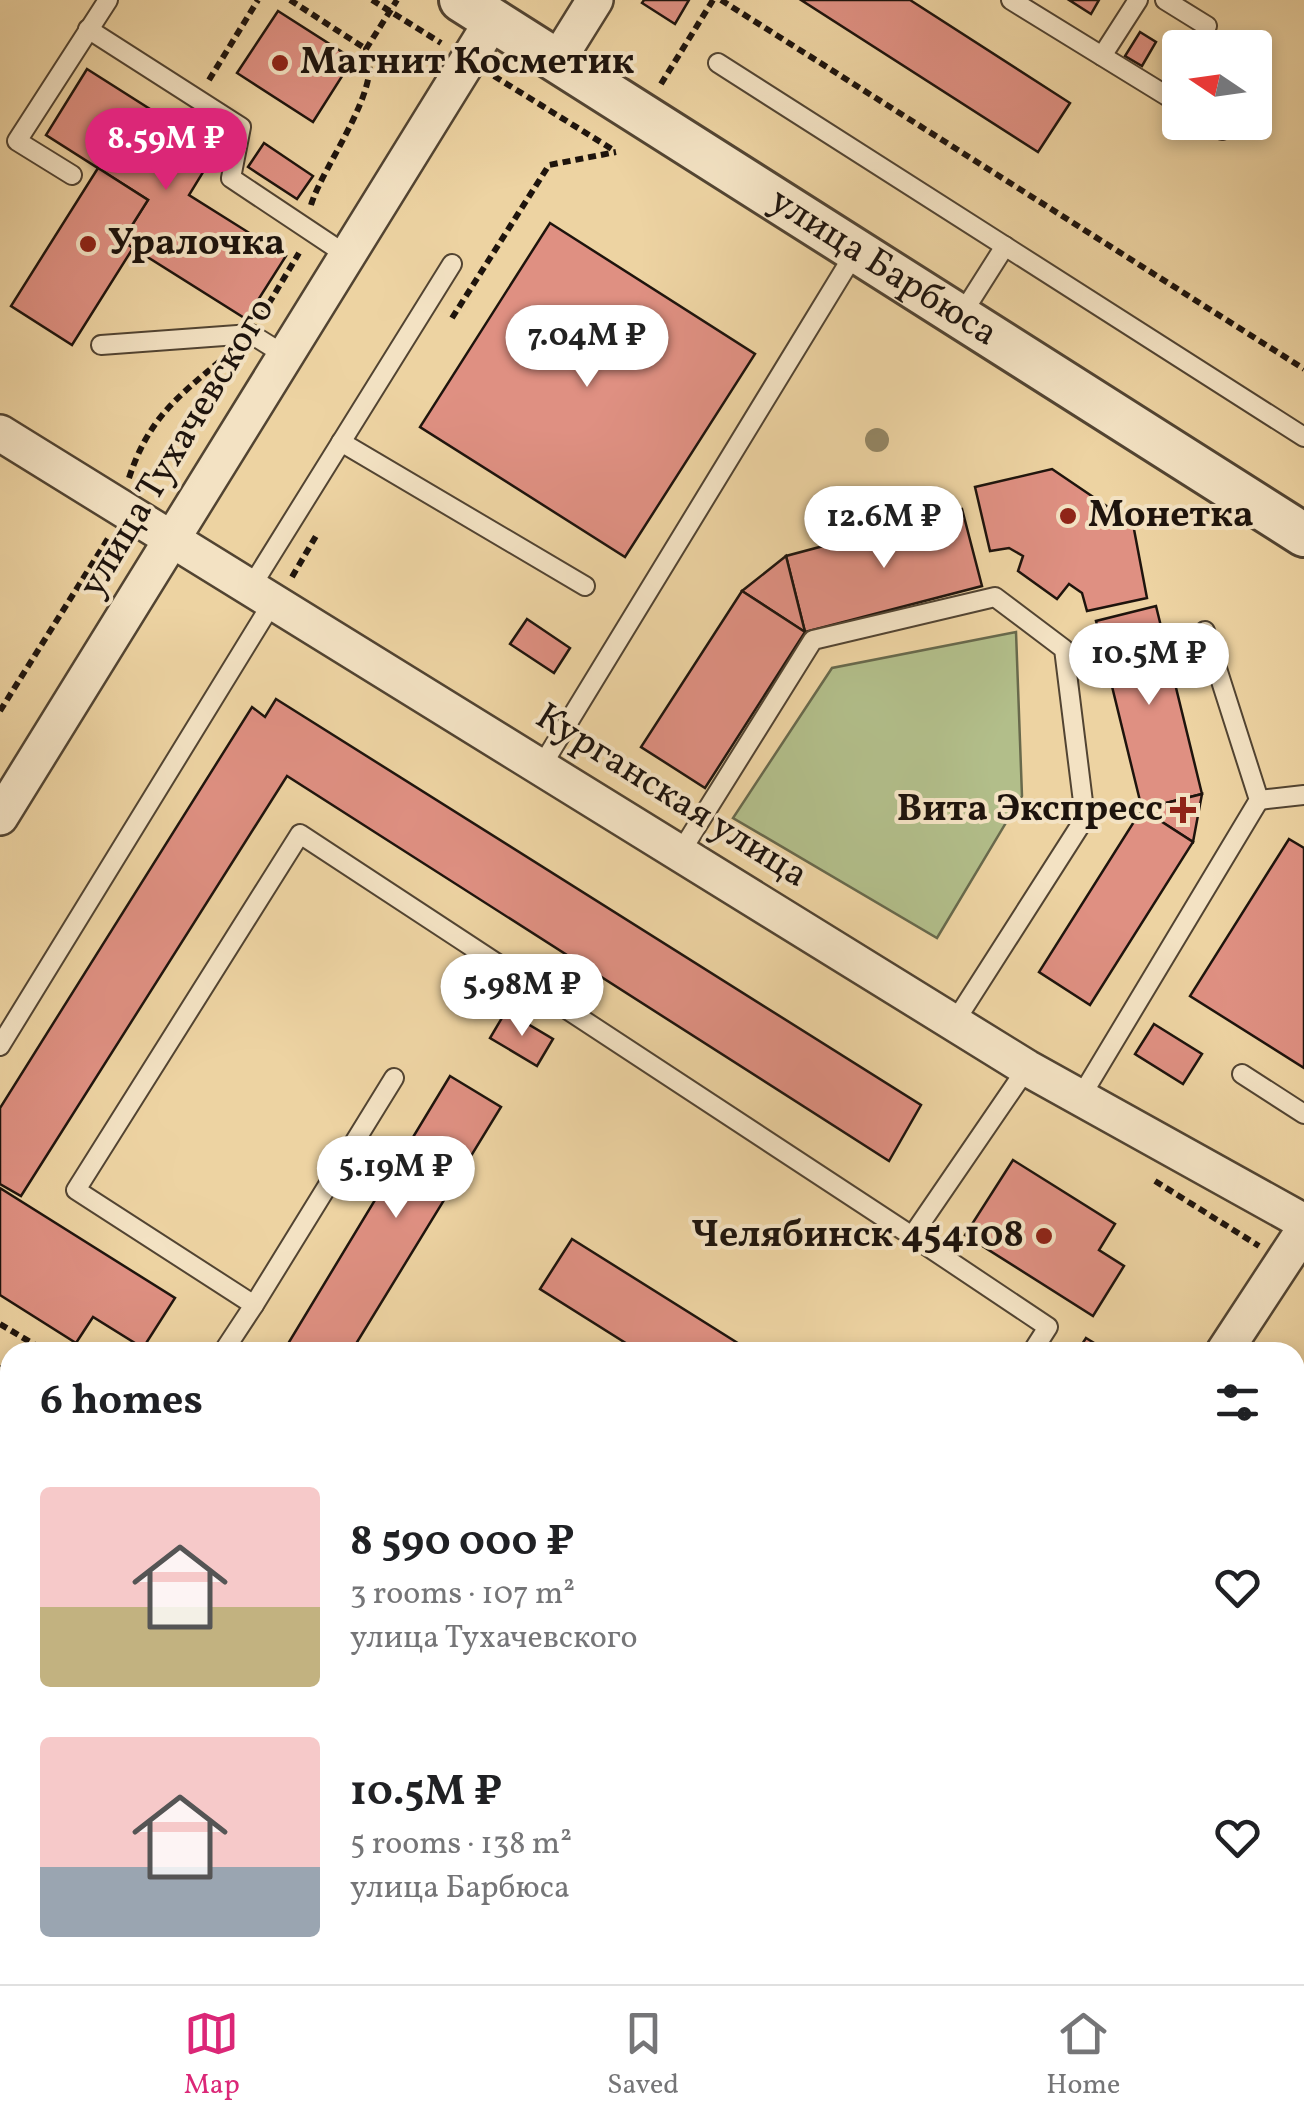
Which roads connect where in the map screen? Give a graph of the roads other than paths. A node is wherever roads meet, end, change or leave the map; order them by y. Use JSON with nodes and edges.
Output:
{"nodes":[{"id":1,"x":108,"y":0,"type":"edge"},
{"id":2,"x":595,"y":0,"type":"edge"},
{"id":3,"x":1011,"y":0,"type":"edge"},
{"id":4,"x":1138,"y":0,"type":"edge"},
{"id":5,"x":1165,"y":0,"type":"edge"},
{"id":6,"x":477,"y":10,"type":"edge"},
{"id":7,"x":1207,"y":26,"type":"dead end"},
{"id":8,"x":88,"y":29,"type":"junction"},
{"id":9,"x":1102,"y":56,"type":"junction"},
{"id":10,"x":557,"y":61,"type":"junction"},
{"id":11,"x":718,"y":63,"type":"dead end"},
{"id":12,"x":1162,"y":93,"type":"edge"},
{"id":13,"x":72,"y":175,"type":"dead end"},
{"id":14,"x":1005,"y":246,"type":"junction"},
{"id":15,"x":856,"y":251,"type":"junction"},
{"id":16,"x":346,"y":254,"type":"junction"},
{"id":17,"x":452,"y":264,"type":"dead end"},
{"id":18,"x":960,"y":317,"type":"junction"},
{"id":19,"x":101,"y":345,"type":"dead end"},
{"id":20,"x":283,"y":354,"type":"junction"},
{"id":21,"x":0,"y":432,"type":"edge"},
{"id":22,"x":1304,"y":438,"type":"edge"},
{"id":23,"x":341,"y":442,"type":"junction"},
{"id":24,"x":1304,"y":535,"type":"edge"},
{"id":25,"x":174,"y":541,"type":"junction"},
{"id":26,"x":585,"y":586,"type":"dead end"},
{"id":27,"x":267,"y":596,"type":"junction"},
{"id":28,"x":1204,"y":631,"type":"dead end"},
{"id":29,"x":541,"y":767,"type":"junction"},
{"id":30,"x":1304,"y":796,"type":"edge"},
{"id":31,"x":1259,"y":800,"type":"junction"},
{"id":32,"x":0,"y":817,"type":"edge"},
{"id":33,"x":680,"y":853,"type":"junction"},
{"id":34,"x":954,"y":1023,"type":"junction"},
{"id":35,"x":0,"y":1046,"type":"edge"},
{"id":36,"x":1027,"y":1068,"type":"junction"},
{"id":37,"x":1242,"y":1074,"type":"dead end"},
{"id":38,"x":394,"y":1078,"type":"dead end"},
{"id":39,"x":1080,"y":1098,"type":"junction"},
{"id":40,"x":1304,"y":1114,"type":"edge"},
{"id":41,"x":1304,"y":1222,"type":"edge"},
{"id":42,"x":1304,"y":1230,"type":"edge"},
{"id":43,"x":912,"y":1236,"type":"junction"},
{"id":44,"x":254,"y":1305,"type":"junction"},
{"id":45,"x":230,"y":1342,"type":"edge"},
{"id":46,"x":1038,"y":1342,"type":"edge"},
{"id":47,"x":1231,"y":1342,"type":"edge"}],
"edges":[{"from":1,"to":8,"type":"lane"},
{"from":2,"to":10,"type":"street"},
{"from":3,"to":9,"type":"lane"},
{"from":4,"to":9,"type":"lane"},
{"from":5,"to":7,"type":"lane"},
{"from":6,"to":10,"type":"street","name":"улица Барбюса"},
{"from":6,"to":16,"type":"street","name":"улица Тухачевского"},
{"from":8,"to":13,"type":"lane"},
{"from":8,"to":16,"type":"lane"},
{"from":9,"to":12,"type":"lane"},
{"from":10,"to":15,"type":"street","name":"улица Барбюса"},
{"from":11,"to":14,"type":"lane"},
{"from":14,"to":18,"type":"lane"},
{"from":14,"to":22,"type":"lane"},
{"from":15,"to":18,"type":"street","name":"улица Барбюса"},
{"from":15,"to":29,"type":"lane"},
{"from":16,"to":20,"type":"street","name":"улица Тухачевского"},
{"from":17,"to":23,"type":"lane"},
{"from":18,"to":24,"type":"street","name":"улица Барбюса"},
{"from":19,"to":20,"type":"lane"},
{"from":20,"to":25,"type":"street","name":"улица Тухачевского"},
{"from":21,"to":25,"type":"street","name":"Курганская улица"},
{"from":23,"to":26,"type":"lane"},
{"from":23,"to":27,"type":"lane"},
{"from":25,"to":27,"type":"street","name":"Курганская улица"},
{"from":25,"to":32,"type":"street","name":"улица Тухачевского"},
{"from":27,"to":29,"type":"street","name":"Курганская улица"},
{"from":27,"to":35,"type":"lane"},
{"from":28,"to":31,"type":"lane"},
{"from":29,"to":33,"type":"street","name":"Курганская улица"},
{"from":30,"to":31,"type":"lane"},
{"from":31,"to":39,"type":"lane"},
{"from":33,"to":34,"type":"street","name":"Курганская улица"},
{"from":33,"to":34,"type":"lane"},
{"from":34,"to":36,"type":"street","name":"Курганская улица"},
{"from":36,"to":39,"type":"street","name":"Курганская улица"},
{"from":36,"to":43,"type":"lane"},
{"from":37,"to":40,"type":"lane"},
{"from":38,"to":44,"type":"lane"},
{"from":39,"to":41,"type":"street","name":"Курганская улица"},
{"from":42,"to":47,"type":"street"},
{"from":43,"to":44,"type":"lane"},
{"from":43,"to":46,"type":"lane"},
{"from":44,"to":45,"type":"lane"}]}
